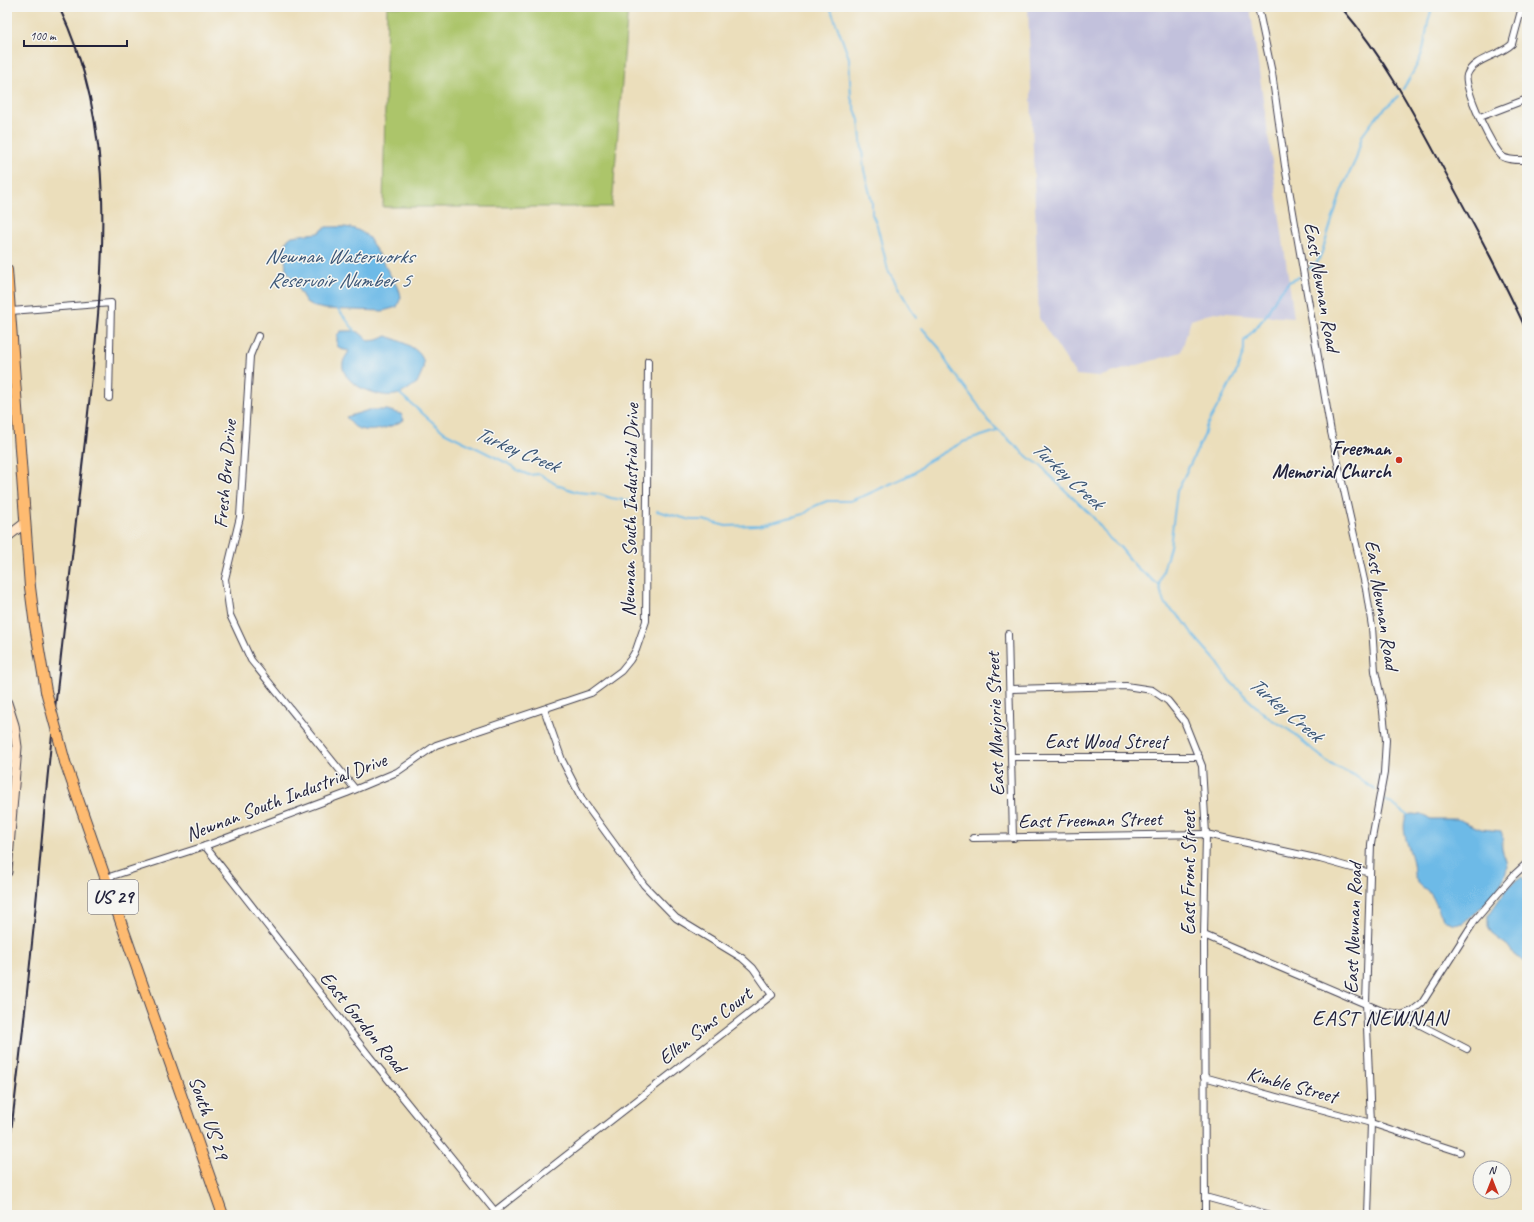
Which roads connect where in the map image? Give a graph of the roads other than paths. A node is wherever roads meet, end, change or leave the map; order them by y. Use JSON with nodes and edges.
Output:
{"nodes":[{"id":1,"x":1258,"y":7,"type":"edge"},
{"id":2,"x":1522,"y":7,"type":"edge"},
{"id":3,"x":1527,"y":99,"type":"edge"},
{"id":4,"x":1480,"y":117,"type":"junction"},
{"id":5,"x":1527,"y":160,"type":"edge"},
{"id":6,"x":7,"y":270,"type":"edge"},
{"id":7,"x":11,"y":311,"type":"junction"},
{"id":8,"x":258,"y":336,"type":"dead end"},
{"id":9,"x":648,"y":361,"type":"dead end"},
{"id":10,"x":108,"y":398,"type":"dead end"},
{"id":11,"x":26,"y":523,"type":"junction"},
{"id":12,"x":7,"y":537,"type":"edge"},
{"id":13,"x":1008,"y":634,"type":"dead end"},
{"id":14,"x":1011,"y":689,"type":"junction"},
{"id":15,"x":7,"y":703,"type":"edge"},
{"id":16,"x":544,"y":709,"type":"junction"},
{"id":17,"x":1013,"y":757,"type":"junction"},
{"id":18,"x":1199,"y":757,"type":"junction"},
{"id":19,"x":355,"y":789,"type":"junction"},
{"id":20,"x":1206,"y":834,"type":"junction"},
{"id":21,"x":973,"y":838,"type":"dead end"},
{"id":22,"x":1013,"y":838,"type":"junction"},
{"id":23,"x":205,"y":846,"type":"junction"},
{"id":24,"x":1527,"y":863,"type":"edge"},
{"id":25,"x":7,"y":872,"type":"edge"},
{"id":26,"x":1370,"y":874,"type":"junction"},
{"id":27,"x":106,"y":878,"type":"junction"},
{"id":28,"x":1204,"y":935,"type":"junction"},
{"id":29,"x":1366,"y":1003,"type":"junction"},
{"id":30,"x":1401,"y":1015,"type":"junction"},
{"id":31,"x":1467,"y":1049,"type":"dead end"},
{"id":32,"x":1204,"y":1077,"type":"junction"},
{"id":33,"x":1371,"y":1123,"type":"junction"},
{"id":34,"x":1460,"y":1152,"type":"dead end"},
{"id":35,"x":1205,"y":1197,"type":"junction"},
{"id":36,"x":496,"y":1213,"type":"edge"},
{"id":37,"x":223,"y":1215,"type":"edge"},
{"id":38,"x":1205,"y":1215,"type":"edge"},
{"id":39,"x":1271,"y":1215,"type":"edge"},
{"id":40,"x":1368,"y":1215,"type":"edge"}],
"edges":[{"from":1,"to":26,"type":"street","name":"East Newnan Road"},
{"from":2,"to":4,"type":"street"},
{"from":3,"to":4,"type":"street"},
{"from":4,"to":5,"type":"street"},
{"from":6,"to":7,"type":"main road","number":"US 29"},
{"from":7,"to":10,"type":"street"},
{"from":7,"to":11,"type":"main road","number":"US 29"},
{"from":8,"to":19,"type":"street","name":"Fresh Bru Drive"},
{"from":9,"to":16,"type":"street","name":"Newnan South Industrial Drive"},
{"from":11,"to":12,"type":"street"},
{"from":11,"to":27,"type":"main road","number":"US 29","bridge":true},
{"from":13,"to":14,"type":"street","name":"East Marjorie Street"},
{"from":14,"to":17,"type":"street","name":"East Marjorie Street"},
{"from":14,"to":18,"type":"street","name":"East Front Street"},
{"from":15,"to":25,"type":"street"},
{"from":16,"to":19,"type":"street","name":"Newnan South Industrial Drive"},
{"from":16,"to":36,"type":"street","name":"Ellen Sims Court"},
{"from":17,"to":18,"type":"street","name":"East Wood Street"},
{"from":17,"to":22,"type":"street","name":"East Marjorie Street"},
{"from":18,"to":20,"type":"street","name":"East Front Street"},
{"from":19,"to":23,"type":"street","name":"Newnan South Industrial Drive"},
{"from":20,"to":22,"type":"street","name":"East Freeman Street"},
{"from":20,"to":26,"type":"street","name":"East Freeman Street"},
{"from":20,"to":28,"type":"street","name":"East Front Street"},
{"from":21,"to":22,"type":"street","name":"East Freeman Street"},
{"from":23,"to":27,"type":"street","name":"Newnan South Industrial Drive"},
{"from":23,"to":36,"type":"street","name":"East Gordon Road"},
{"from":24,"to":30,"type":"street"},
{"from":26,"to":29,"type":"street","name":"East Newnan Road"},
{"from":27,"to":37,"type":"main road","name":"South US 29","number":"US 29"},
{"from":28,"to":29,"type":"street"},
{"from":28,"to":32,"type":"street","name":"East Front Street"},
{"from":29,"to":30,"type":"street"},
{"from":29,"to":33,"type":"street","name":"East Newnan Road"},
{"from":30,"to":31,"type":"street"},
{"from":32,"to":33,"type":"street","name":"Kimble Street"},
{"from":32,"to":35,"type":"street","name":"East Front Street"},
{"from":33,"to":34,"type":"street","name":"Kimble Street"},
{"from":33,"to":40,"type":"street","name":"East Newnan Road"},
{"from":35,"to":38,"type":"street","name":"East Front Street"},
{"from":35,"to":39,"type":"street"}]}
